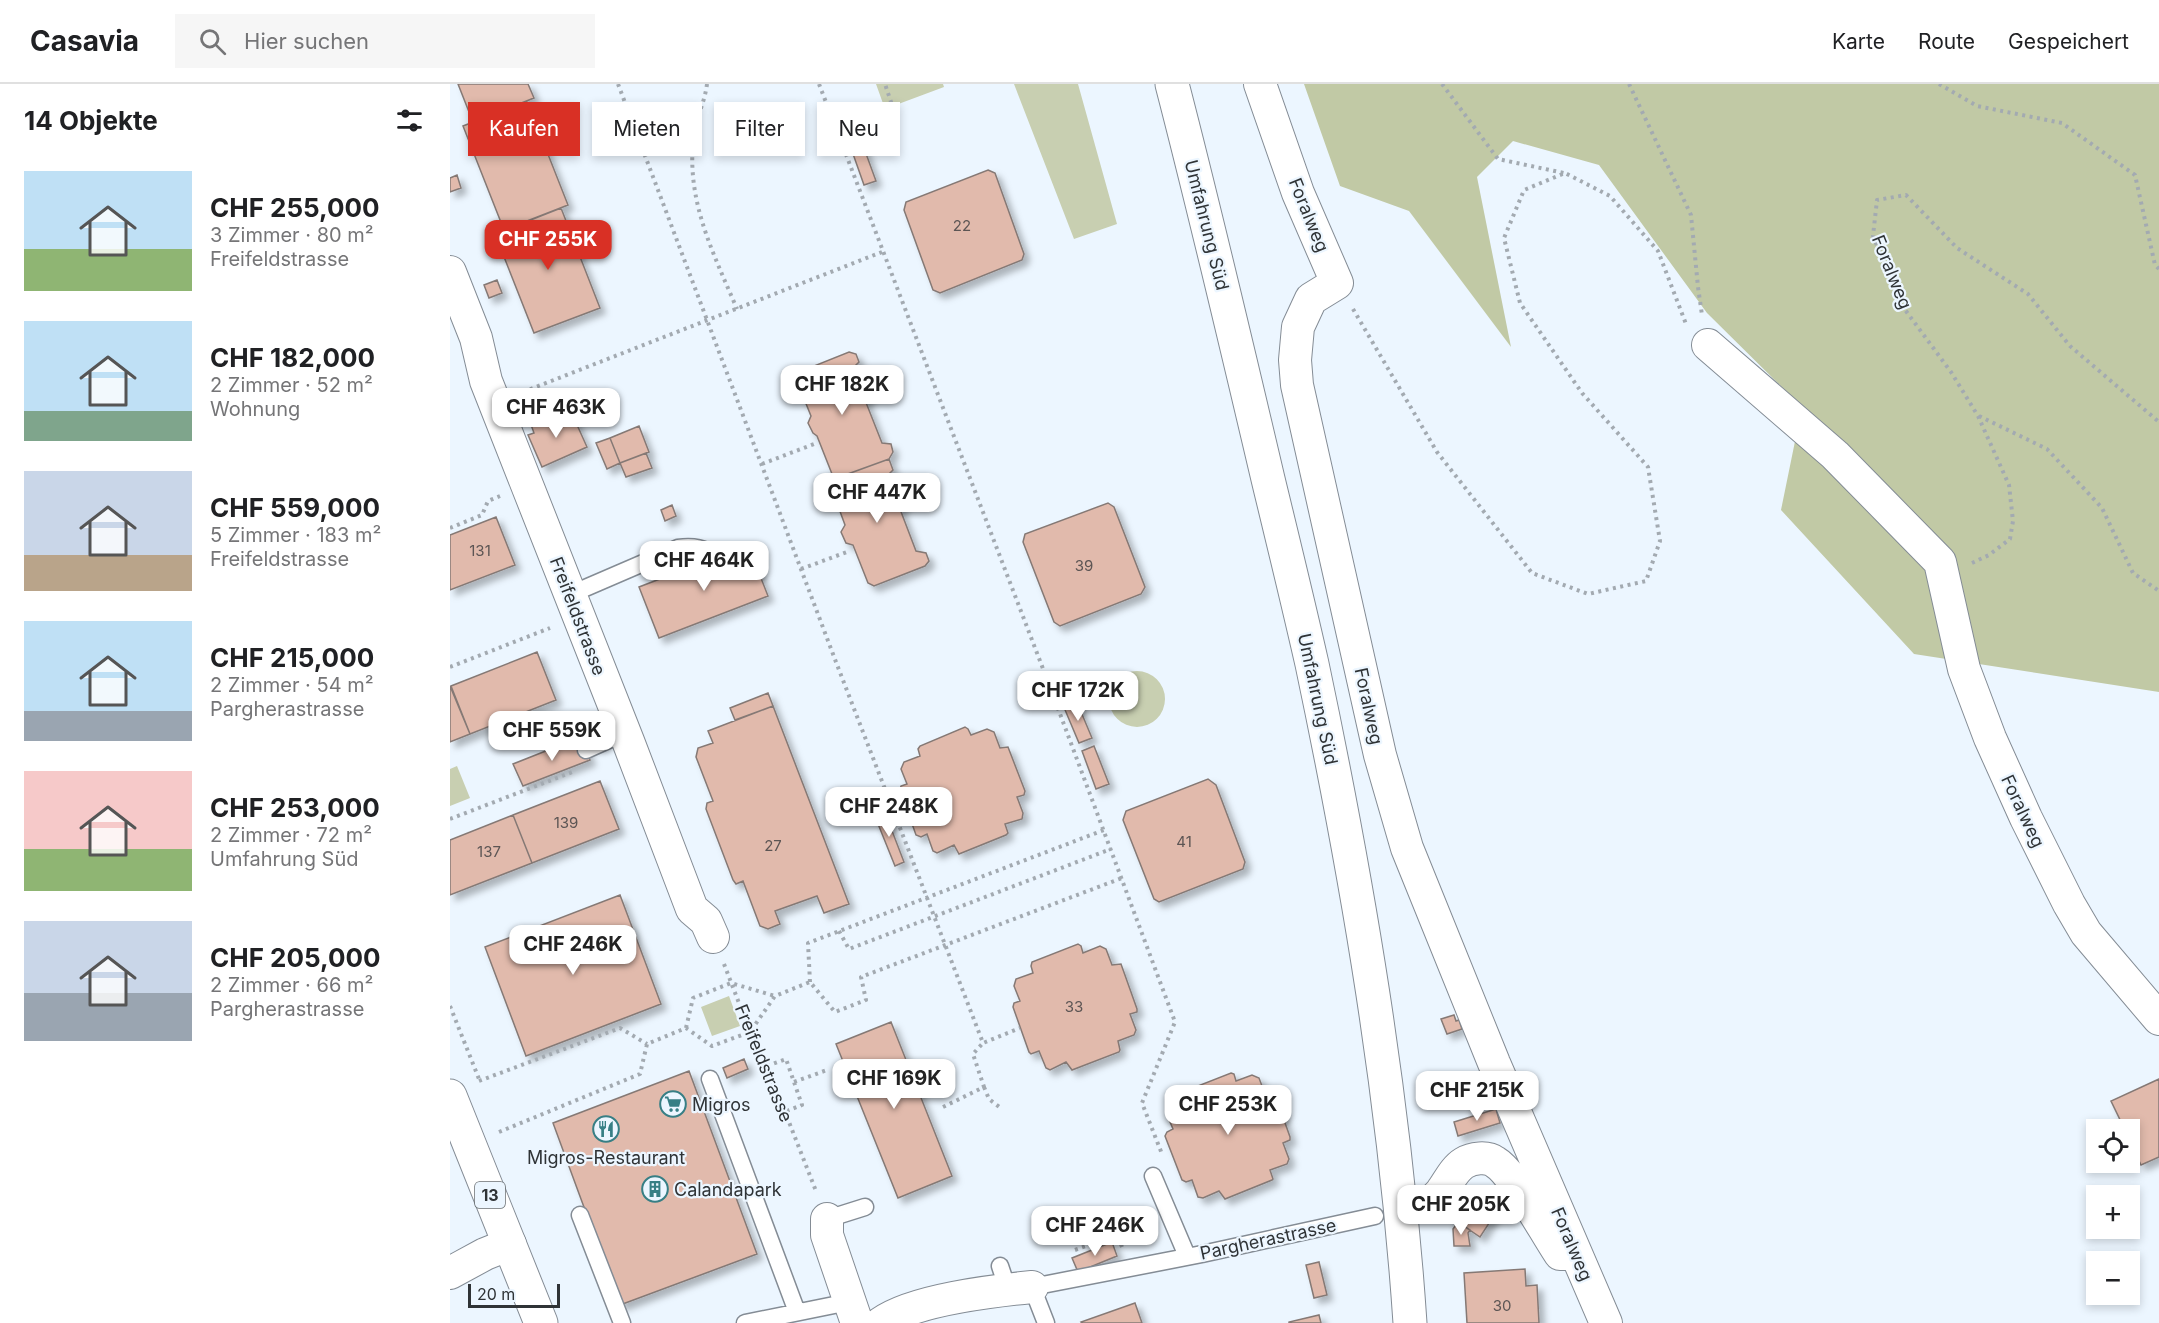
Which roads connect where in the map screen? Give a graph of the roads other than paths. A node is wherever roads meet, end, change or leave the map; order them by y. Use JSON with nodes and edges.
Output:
{"nodes":[{"id":1,"x":1172,"y":84,"type":"edge"},
{"id":2,"x":1260,"y":84,"type":"edge"},
{"id":3,"x":450,"y":272,"type":"edge"},
{"id":4,"x":1708,"y":345,"type":"road end"},
{"id":5,"x":716,"y":557,"type":"dead end"},
{"id":6,"x":569,"y":594,"type":"junction"},
{"id":7,"x":624,"y":733,"type":"junction"},
{"id":8,"x":585,"y":750,"type":"dead end"},
{"id":9,"x":713,"y":937,"type":"road end"},
{"id":10,"x":2159,"y":1019,"type":"edge"},
{"id":11,"x":710,"y":1079,"type":"dead end"},
{"id":12,"x":450,"y":1096,"type":"edge"},
{"id":13,"x":1153,"y":1176,"type":"dead end"},
{"id":14,"x":1427,"y":1205,"type":"dead end"},
{"id":15,"x":864,"y":1207,"type":"dead end"},
{"id":16,"x":580,"y":1215,"type":"dead end"},
{"id":17,"x":1375,"y":1216,"type":"dead end"},
{"id":18,"x":827,"y":1219,"type":"joint"},
{"id":19,"x":510,"y":1244,"type":"junction"},
{"id":20,"x":1575,"y":1254,"type":"junction"},
{"id":21,"x":1187,"y":1257,"type":"junction"},
{"id":22,"x":450,"y":1273,"type":"edge"},
{"id":23,"x":1013,"y":1281,"type":"junction"},
{"id":24,"x":797,"y":1312,"type":"junction"},
{"id":25,"x":853,"y":1313,"type":"edge"},
{"id":26,"x":541,"y":1323,"type":"edge"},
{"id":27,"x":622,"y":1323,"type":"edge"},
{"id":28,"x":745,"y":1323,"type":"edge"},
{"id":29,"x":881,"y":1323,"type":"edge"},
{"id":30,"x":1046,"y":1323,"type":"edge"},
{"id":31,"x":1410,"y":1323,"type":"edge"},
{"id":32,"x":1606,"y":1323,"type":"edge"}],
"edges":[{"from":1,"to":31,"type":"main road","name":"Umfahrung Süd"},
{"from":2,"to":20,"type":"street","name":"Foralweg"},
{"from":3,"to":6,"type":"street","name":"Freifeldstrasse"},
{"from":4,"to":10,"type":"street","name":"Foralweg"},
{"from":5,"to":6,"type":"lane"},
{"from":6,"to":7,"type":"street","name":"Freifeldstrasse"},
{"from":7,"to":8,"type":"lane"},
{"from":7,"to":9,"type":"street","name":"Freifeldstrasse"},
{"from":11,"to":24,"type":"lane"},
{"from":12,"to":19,"type":"main road","number":"13"},
{"from":13,"to":21,"type":"lane"},
{"from":14,"to":20,"type":"street"},
{"from":15,"to":18,"type":"lane"},
{"from":16,"to":27,"type":"lane"},
{"from":17,"to":21,"type":"lane","name":"Pargherastrasse"},
{"from":18,"to":25,"type":"street"},
{"from":19,"to":22,"type":"street"},
{"from":19,"to":26,"type":"main road","number":"13"},
{"from":20,"to":32,"type":"street","name":"Foralweg"},
{"from":21,"to":23,"type":"lane","name":"Pargherastrasse"},
{"from":23,"to":29,"type":"street","name":"Pargherastrasse"},
{"from":23,"to":30,"type":"lane"},
{"from":24,"to":25,"type":"lane"},
{"from":24,"to":28,"type":"lane"}]}
